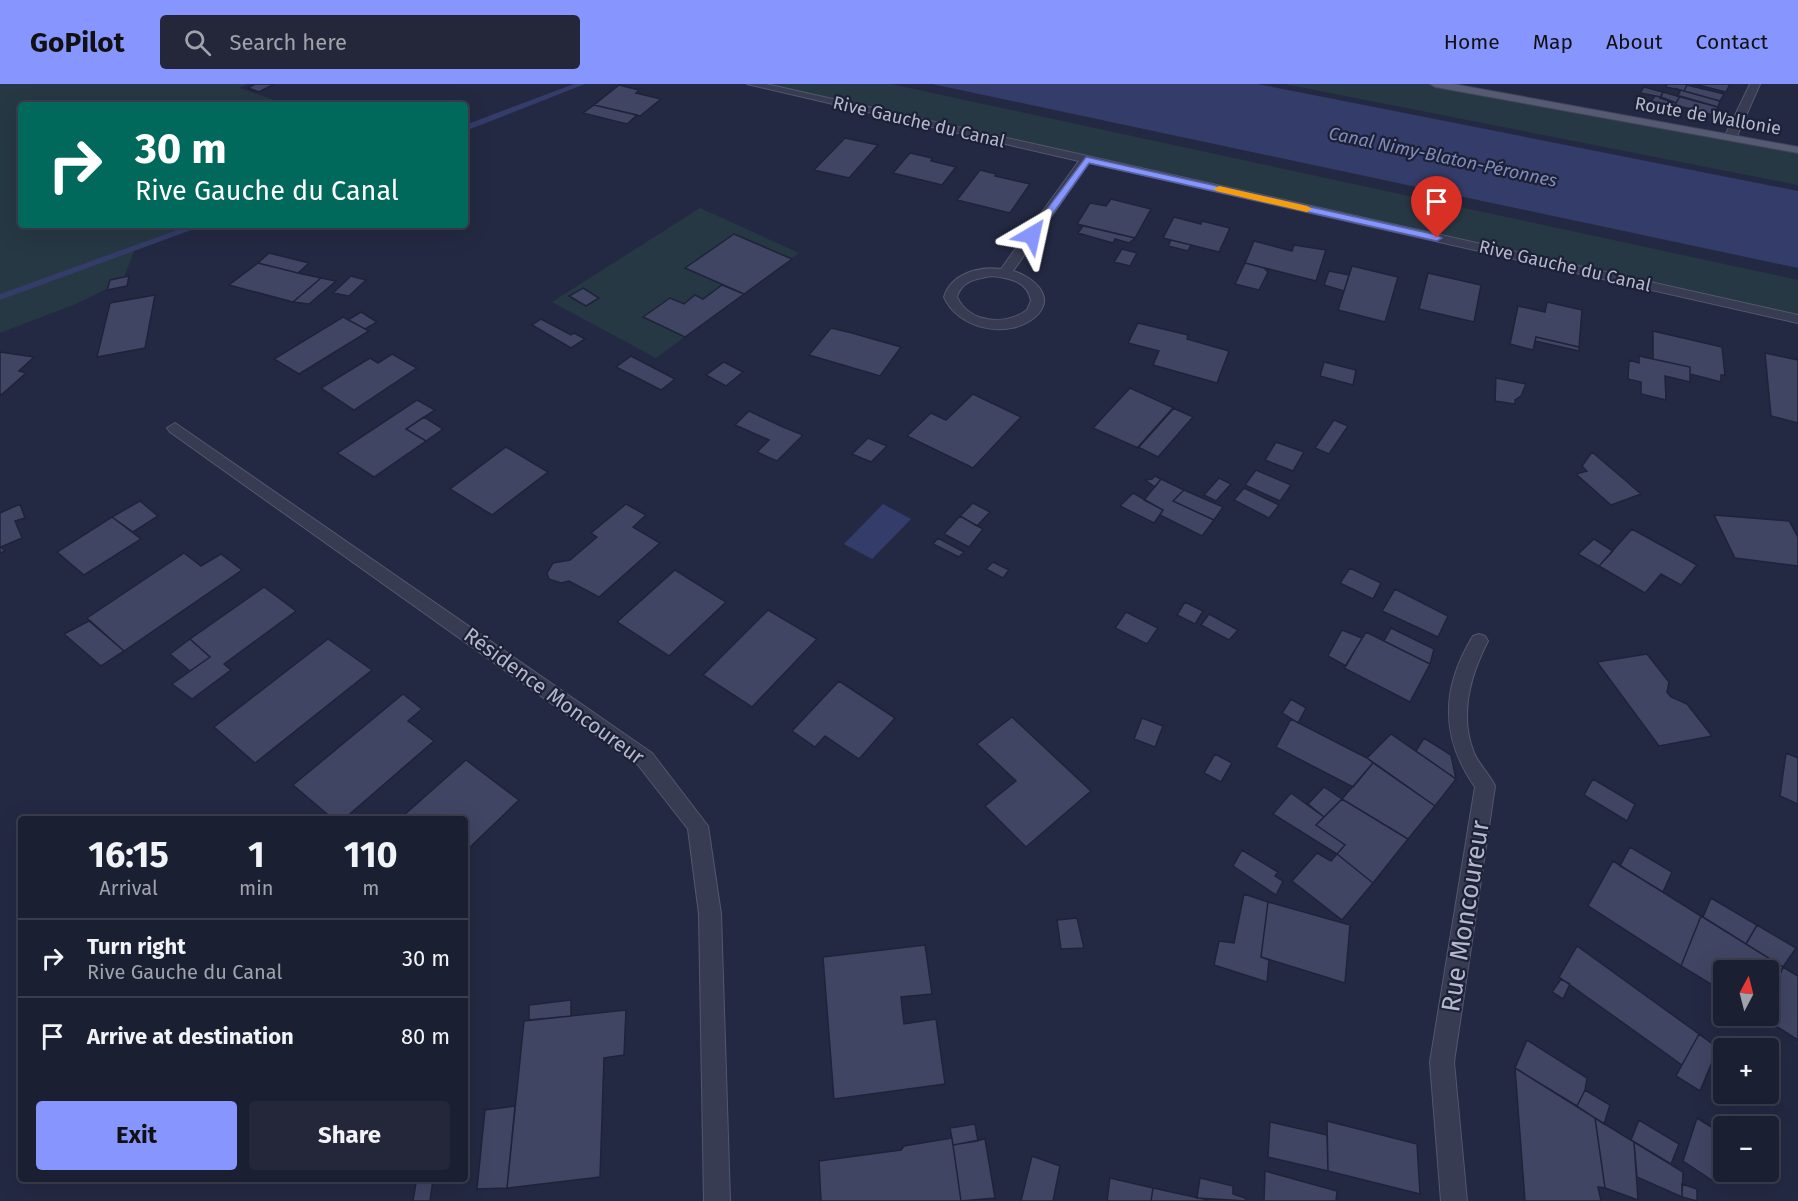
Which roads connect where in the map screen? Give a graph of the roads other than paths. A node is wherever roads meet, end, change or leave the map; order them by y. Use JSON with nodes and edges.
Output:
{"nodes":[{"id":1,"x":752,"y":84,"type":"edge"},
{"id":2,"x":1435,"y":84,"type":"edge"},
{"id":3,"x":1755,"y":84,"type":"edge"},
{"id":4,"x":1730,"y":138,"type":"junction"},
{"id":5,"x":1798,"y":150,"type":"edge"},
{"id":6,"x":1086,"y":160,"type":"junction"},
{"id":7,"x":1005,"y":273,"type":"junction"},
{"id":8,"x":1798,"y":319,"type":"edge"},
{"id":9,"x":176,"y":429,"type":"dead end"},
{"id":10,"x":1479,"y":641,"type":"dead end"},
{"id":11,"x":717,"y":1201,"type":"edge"},
{"id":12,"x":1454,"y":1201,"type":"edge"}],
"edges":[{"from":1,"to":6,"type":"street","name":"Rive Gauche du Canal"},
{"from":2,"to":4,"type":"main road","name":"Route de Wallonie"},
{"from":3,"to":4,"type":"street"},
{"from":4,"to":5,"type":"main road","name":"Route de Wallonie"},
{"from":6,"to":7,"type":"street"},
{"from":6,"to":8,"type":"street","name":"Rive Gauche du Canal"},
{"from":7,"to":7,"type":"street"},
{"from":9,"to":11,"type":"street","name":"Résidence Moncoureur"},
{"from":10,"to":12,"type":"street","name":"Rue Moncoureur"}]}
